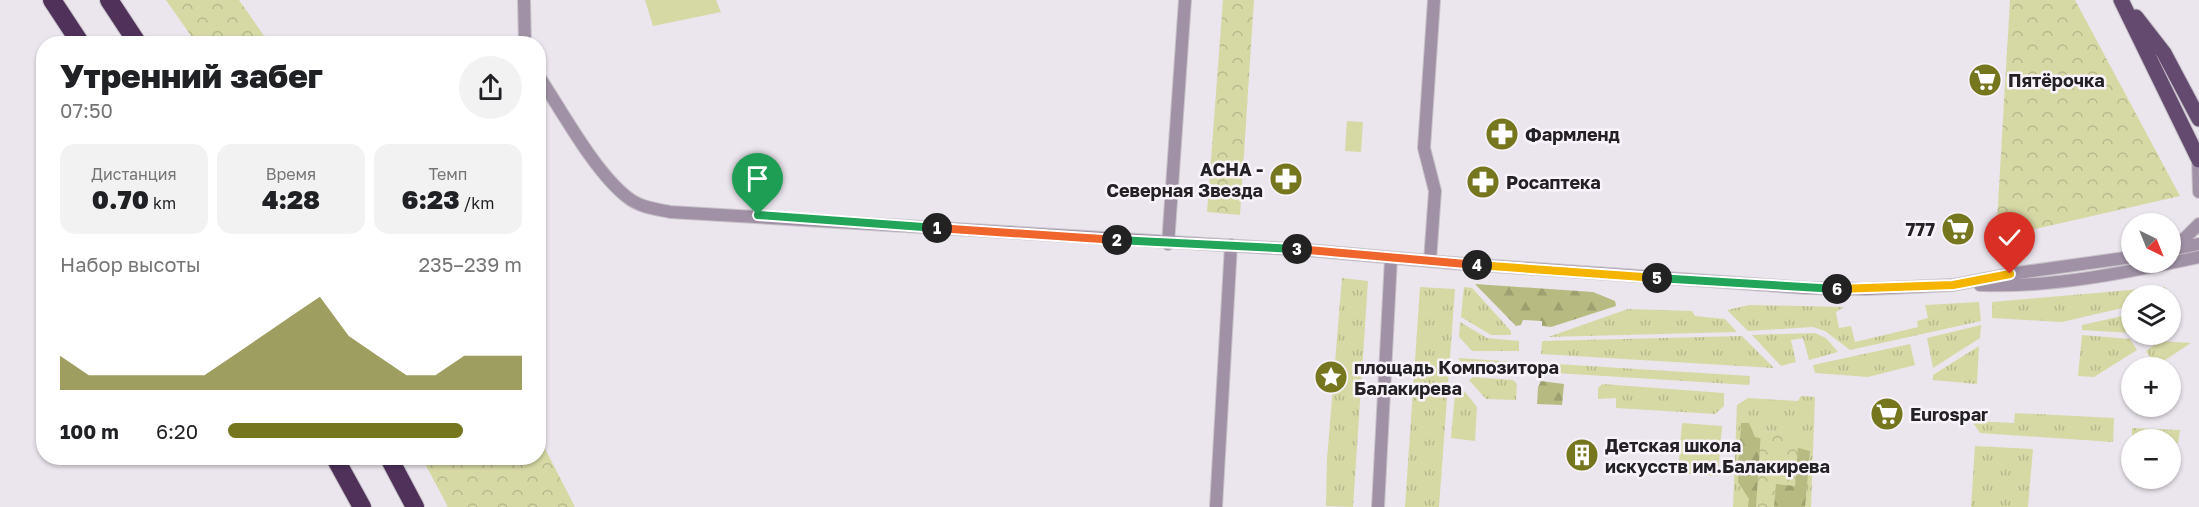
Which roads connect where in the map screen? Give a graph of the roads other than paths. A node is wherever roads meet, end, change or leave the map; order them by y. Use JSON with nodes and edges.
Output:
{"nodes":[{"id":1,"x":52,"y":0,"type":"edge"},
{"id":2,"x":109,"y":0,"type":"edge"},
{"id":3,"x":524,"y":0,"type":"edge"},
{"id":4,"x":1185,"y":0,"type":"edge"},
{"id":5,"x":1434,"y":0,"type":"edge"},
{"id":6,"x":2122,"y":0,"type":"edge"},
{"id":7,"x":76,"y":36,"type":"edge"},
{"id":8,"x":133,"y":36,"type":"edge"},
{"id":9,"x":525,"y":36,"type":"edge"},
{"id":10,"x":546,"y":87,"type":"edge"},
{"id":11,"x":2199,"y":119,"type":"edge"},
{"id":12,"x":2198,"y":159,"type":"edge"},
{"id":13,"x":2199,"y":192,"type":"edge"},
{"id":14,"x":2199,"y":224,"type":"edge"},
{"id":15,"x":2181,"y":241,"type":"edge"},
{"id":16,"x":1168,"y":244,"type":"junction"},
{"id":17,"x":2199,"y":244,"type":"edge"},
{"id":18,"x":1231,"y":245,"type":"junction"},
{"id":19,"x":2181,"y":246,"type":"edge"},
{"id":20,"x":2199,"y":257,"type":"edge"},
{"id":21,"x":1391,"y":258,"type":"junction"},
{"id":22,"x":2121,"y":259,"type":"edge"},
{"id":23,"x":1430,"y":261,"type":"junction"},
{"id":24,"x":2181,"y":261,"type":"edge"},
{"id":25,"x":2181,"y":265,"type":"edge"},
{"id":26,"x":2199,"y":265,"type":"edge"},
{"id":27,"x":2121,"y":271,"type":"edge"},
{"id":28,"x":1960,"y":284,"type":"junction"},
{"id":29,"x":339,"y":465,"type":"edge"},
{"id":30,"x":393,"y":465,"type":"edge"},
{"id":31,"x":362,"y":507,"type":"edge"},
{"id":32,"x":415,"y":507,"type":"edge"},
{"id":33,"x":1216,"y":507,"type":"edge"},
{"id":34,"x":1378,"y":507,"type":"edge"}],
"edges":[{"from":1,"to":7,"type":"highway"},
{"from":2,"to":8,"type":"highway"},
{"from":3,"to":9,"type":"street"},
{"from":4,"to":16,"type":"street"},
{"from":5,"to":23,"type":"street"},
{"from":6,"to":11,"type":"main road"},
{"from":6,"to":12,"type":"main road"},
{"from":10,"to":16,"type":"street"},
{"from":12,"to":13,"type":"street"},
{"from":14,"to":15,"type":"street"},
{"from":16,"to":18,"type":"street"},
{"from":17,"to":19,"type":"street"},
{"from":18,"to":21,"type":"street"},
{"from":18,"to":33,"type":"street"},
{"from":20,"to":24,"type":"street"},
{"from":21,"to":23,"type":"street"},
{"from":21,"to":34,"type":"street"},
{"from":22,"to":28,"type":"street"},
{"from":23,"to":28,"type":"street"},
{"from":25,"to":26,"type":"street"},
{"from":27,"to":28,"type":"street"},
{"from":29,"to":31,"type":"highway"},
{"from":30,"to":32,"type":"highway"}]}
